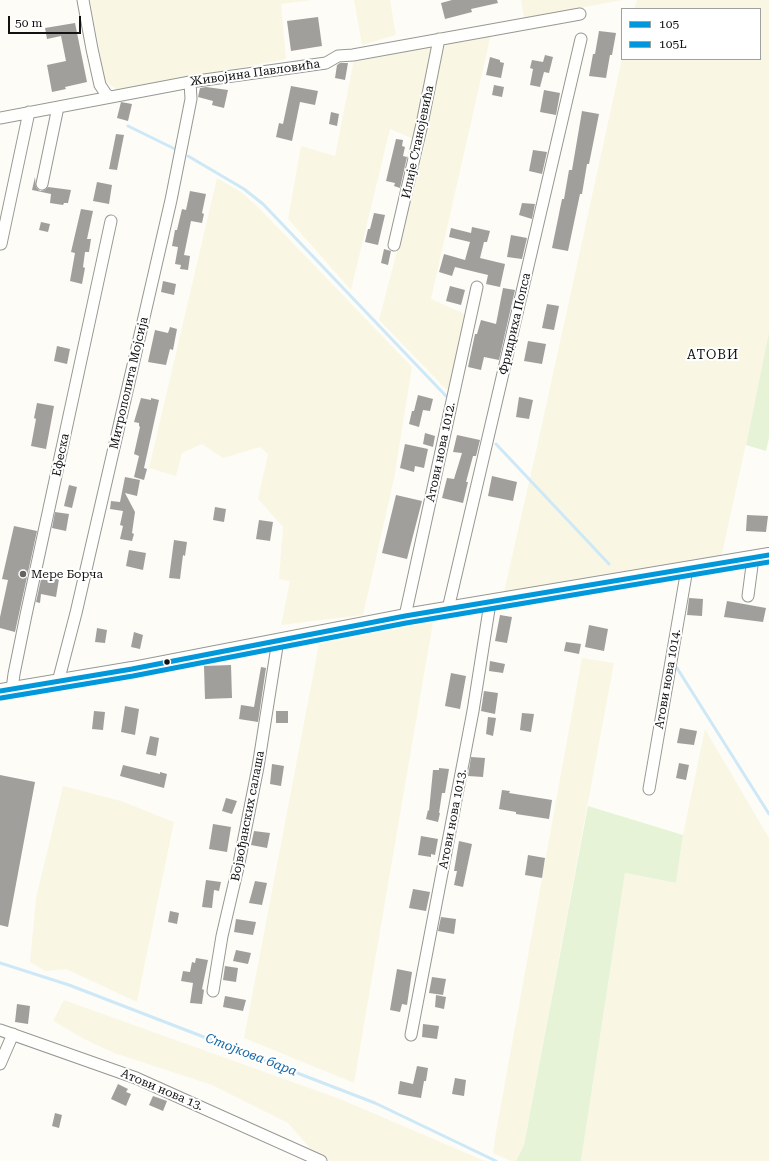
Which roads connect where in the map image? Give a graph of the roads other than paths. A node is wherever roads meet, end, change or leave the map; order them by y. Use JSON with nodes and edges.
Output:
{"nodes":[{"id":1,"x":83,"y":0,"type":"edge"},
{"id":2,"x":580,"y":14,"type":"dead end"},
{"id":3,"x":439,"y":39,"type":"junction"},
{"id":4,"x":580,"y":39,"type":"dead end"},
{"id":5,"x":190,"y":82,"type":"junction"},
{"id":6,"x":110,"y":97,"type":"junction"},
{"id":7,"x":58,"y":107,"type":"junction"},
{"id":8,"x":29,"y":112,"type":"junction"},
{"id":9,"x":0,"y":118,"type":"edge"},
{"id":10,"x":42,"y":184,"type":"dead end"},
{"id":11,"x":112,"y":221,"type":"dead end"},
{"id":12,"x":1,"y":244,"type":"edge"},
{"id":13,"x":394,"y":245,"type":"dead end"},
{"id":14,"x":477,"y":287,"type":"dead end"},
{"id":15,"x":769,"y":555,"type":"edge"},
{"id":16,"x":754,"y":558,"type":"junction"},
{"id":17,"x":687,"y":569,"type":"junction"},
{"id":18,"x":748,"y":596,"type":"dead end"},
{"id":19,"x":490,"y":603,"type":"junction"},
{"id":20,"x":448,"y":609,"type":"junction"},
{"id":21,"x":405,"y":616,"type":"junction"},
{"id":22,"x":278,"y":640,"type":"junction"},
{"id":23,"x":58,"y":682,"type":"junction"},
{"id":24,"x":6,"y":690,"type":"edge"},
{"id":25,"x":649,"y":789,"type":"dead end"},
{"id":26,"x":214,"y":991,"type":"dead end"},
{"id":27,"x":0,"y":1030,"type":"edge"},
{"id":28,"x":13,"y":1034,"type":"junction"},
{"id":29,"x":412,"y":1035,"type":"dead end"},
{"id":30,"x":0,"y":1064,"type":"edge"},
{"id":31,"x":320,"y":1161,"type":"edge"}],
"edges":[{"from":1,"to":6,"type":"street"},
{"from":2,"to":3,"type":"street","name":"Живојина Павловића"},
{"from":3,"to":5,"type":"street","name":"Живојина Павловића"},
{"from":3,"to":13,"type":"street","name":"Илије Станојевића"},
{"from":4,"to":20,"type":"street","name":"Фридриха Попса"},
{"from":5,"to":6,"type":"street","name":"Живојина Павловића"},
{"from":5,"to":23,"type":"street","name":"Митрополита Мојсија"},
{"from":6,"to":7,"type":"street","name":"Живојина Павловића"},
{"from":7,"to":8,"type":"street","name":"Живојина Павловића"},
{"from":7,"to":10,"type":"street"},
{"from":8,"to":9,"type":"street","name":"Живојина Павловића"},
{"from":8,"to":12,"type":"street"},
{"from":11,"to":24,"type":"street","name":"Ефеска"},
{"from":14,"to":21,"type":"street","name":"Атови нова 1012."},
{"from":15,"to":16,"type":"street"},
{"from":16,"to":17,"type":"street"},
{"from":16,"to":18,"type":"street"},
{"from":17,"to":19,"type":"street"},
{"from":17,"to":25,"type":"street","name":"Атови нова 1014."},
{"from":19,"to":20,"type":"street"},
{"from":19,"to":29,"type":"street","name":"Атови нова 1013."},
{"from":20,"to":21,"type":"street"},
{"from":21,"to":22,"type":"street"},
{"from":22,"to":23,"type":"street"},
{"from":22,"to":26,"type":"street","name":"Војвођанских салаша"},
{"from":23,"to":24,"type":"street"},
{"from":27,"to":28,"type":"street","name":"Атови нова 13."},
{"from":28,"to":30,"type":"street"},
{"from":28,"to":31,"type":"street","name":"Атови нова 13."}]}
